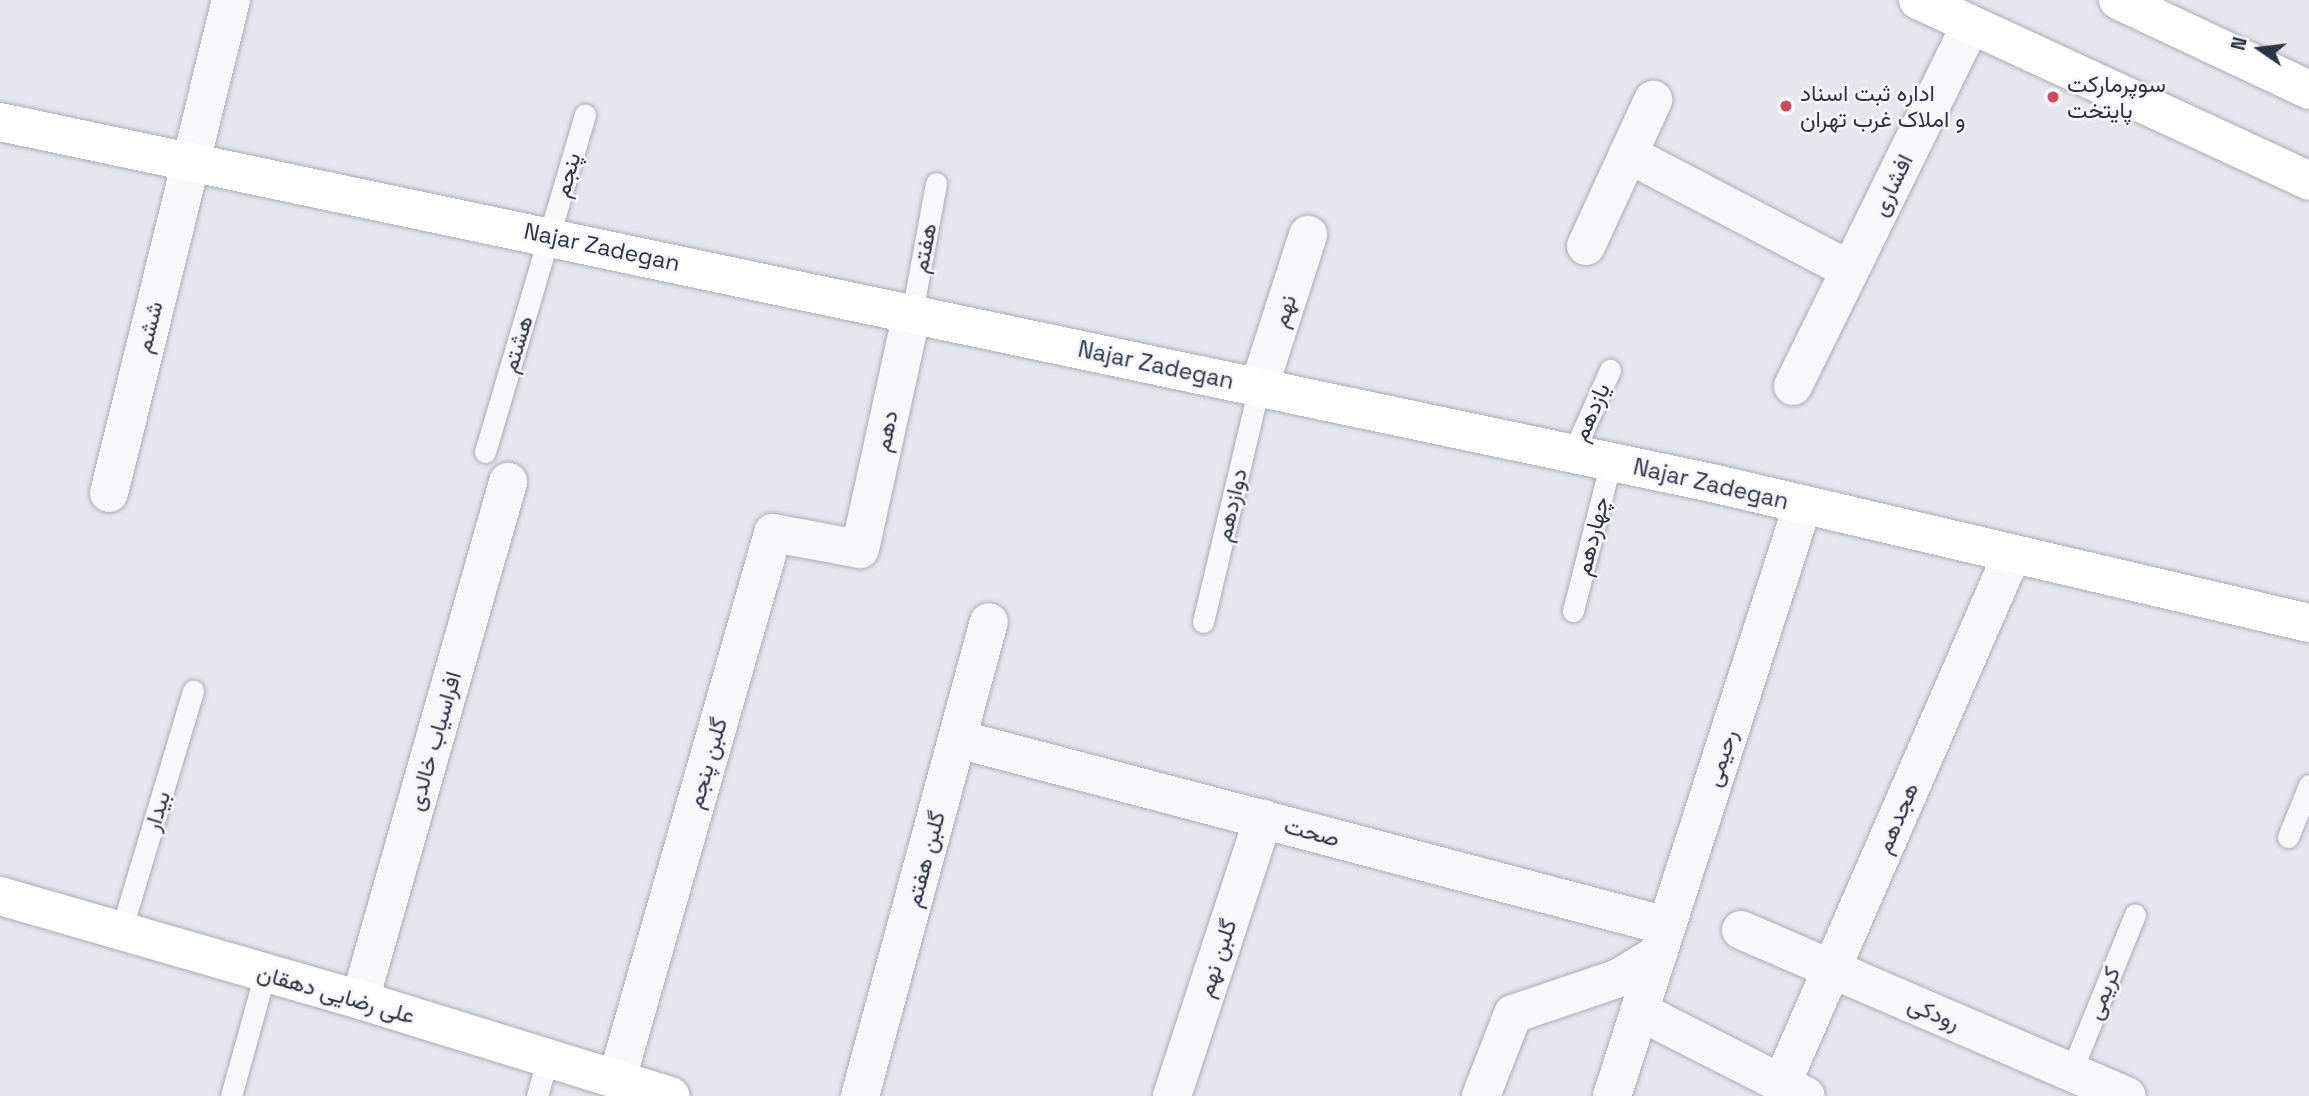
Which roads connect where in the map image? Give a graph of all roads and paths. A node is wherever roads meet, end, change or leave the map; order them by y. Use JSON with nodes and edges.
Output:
{"nodes":[{"id":1,"x":230,"y":0,"type":"edge"},
{"id":2,"x":1918,"y":0,"type":"edge"},
{"id":3,"x":2142,"y":5,"type":"edge"},
{"id":4,"x":1971,"y":25,"type":"junction"},
{"id":5,"x":2309,"y":90,"type":"edge"},
{"id":6,"x":1653,"y":100,"type":"dead end"},
{"id":7,"x":584,"y":114,"type":"dead end"},
{"id":8,"x":0,"y":122,"type":"edge"},
{"id":9,"x":1628,"y":154,"type":"junction"},
{"id":10,"x":190,"y":160,"type":"junction"},
{"id":11,"x":2309,"y":181,"type":"edge"},
{"id":12,"x":936,"y":183,"type":"dead end"},
{"id":13,"x":1308,"y":234,"type":"dead end"},
{"id":14,"x":549,"y":236,"type":"junction"},
{"id":15,"x":1586,"y":246,"type":"dead end"},
{"id":16,"x":1850,"y":270,"type":"junction"},
{"id":17,"x":912,"y":313,"type":"junction"},
{"id":18,"x":1610,"y":370,"type":"dead end"},
{"id":19,"x":1793,"y":386,"type":"dead end"},
{"id":20,"x":1259,"y":387,"type":"junction"},
{"id":21,"x":485,"y":452,"type":"dead end"},
{"id":22,"x":1573,"y":453,"type":"junction"},
{"id":23,"x":1611,"y":461,"type":"junction"},
{"id":24,"x":508,"y":482,"type":"dead end"},
{"id":25,"x":108,"y":494,"type":"dead end"},
{"id":26,"x":1802,"y":504,"type":"junction"},
{"id":27,"x":860,"y":549,"type":"joint"},
{"id":28,"x":2012,"y":554,"type":"junction"},
{"id":29,"x":1573,"y":611,"type":"dead end"},
{"id":30,"x":989,"y":622,"type":"dead end"},
{"id":31,"x":1203,"y":622,"type":"dead end"},
{"id":32,"x":2309,"y":623,"type":"edge"},
{"id":33,"x":193,"y":691,"type":"dead end"},
{"id":34,"x":958,"y":739,"type":"junction"},
{"id":35,"x":2309,"y":785,"type":"edge"},
{"id":36,"x":1263,"y":819,"type":"junction"},
{"id":37,"x":2288,"y":837,"type":"dead end"},
{"id":38,"x":0,"y":895,"type":"edge"},
{"id":39,"x":2135,"y":914,"type":"dead end"},
{"id":40,"x":1741,"y":930,"type":"dead end"},
{"id":41,"x":121,"y":931,"type":"junction"},
{"id":42,"x":1662,"y":940,"type":"junction"},
{"id":43,"x":1832,"y":970,"type":"junction"},
{"id":44,"x":265,"y":973,"type":"junction"},
{"id":45,"x":360,"y":1000,"type":"junction"},
{"id":46,"x":1639,"y":1012,"type":"junction"},
{"id":47,"x":548,"y":1058,"type":"junction"},
{"id":48,"x":2071,"y":1072,"type":"junction"},
{"id":49,"x":617,"y":1079,"type":"junction"},
{"id":50,"x":1794,"y":1090,"type":"edge"},
{"id":51,"x":230,"y":1096,"type":"edge"},
{"id":52,"x":537,"y":1096,"type":"edge"},
{"id":53,"x":671,"y":1096,"type":"edge"},
{"id":54,"x":860,"y":1096,"type":"edge"},
{"id":55,"x":1172,"y":1096,"type":"edge"},
{"id":56,"x":1481,"y":1096,"type":"edge"},
{"id":57,"x":1612,"y":1096,"type":"edge"},
{"id":58,"x":2127,"y":1096,"type":"edge"}],
"edges":[{"from":1,"to":10,"type":"street","name":"ششم"},
{"from":2,"to":4,"type":"street"},
{"from":3,"to":5,"type":"street"},
{"from":4,"to":11,"type":"street"},
{"from":4,"to":16,"type":"street","name":"افشاری"},
{"from":6,"to":9,"type":"street"},
{"from":7,"to":14,"type":"lane","name":"پنجم"},
{"from":8,"to":10,"type":"street","name":"Najar Zadegan"},
{"from":9,"to":15,"type":"street"},
{"from":9,"to":16,"type":"street"},
{"from":10,"to":14,"type":"street","name":"Najar Zadegan"},
{"from":10,"to":25,"type":"street","name":"ششم"},
{"from":12,"to":17,"type":"lane","name":"هفتم"},
{"from":13,"to":20,"type":"street","name":"نهم"},
{"from":14,"to":17,"type":"street","name":"Najar Zadegan"},
{"from":14,"to":21,"type":"lane","name":"هشتم"},
{"from":16,"to":19,"type":"street","name":"افشاری"},
{"from":17,"to":20,"type":"street","name":"Najar Zadegan"},
{"from":17,"to":27,"type":"street","name":"دهم"},
{"from":18,"to":22,"type":"lane","name":"یازدهم"},
{"from":20,"to":22,"type":"street","name":"Najar Zadegan"},
{"from":20,"to":31,"type":"lane","name":"دوازدهم"},
{"from":22,"to":23,"type":"street","name":"Najar Zadegan"},
{"from":23,"to":26,"type":"street","name":"Najar Zadegan"},
{"from":23,"to":29,"type":"lane","name":"چهاردهم"},
{"from":24,"to":45,"type":"street","name":"افراسیاب خالدی"},
{"from":26,"to":28,"type":"street","name":"Najar Zadegan"},
{"from":26,"to":42,"type":"street","name":"رحیمی"},
{"from":27,"to":49,"type":"street","name":"گلبن پنجم"},
{"from":28,"to":32,"type":"street","name":"Najar Zadegan"},
{"from":28,"to":43,"type":"street","name":"هجدهم"},
{"from":30,"to":34,"type":"street","name":"گلبن هفتم"},
{"from":33,"to":41,"type":"lane","name":"بیدار"},
{"from":34,"to":36,"type":"street","name":"صحت"},
{"from":34,"to":54,"type":"street","name":"گلبن هفتم"},
{"from":35,"to":37,"type":"lane"},
{"from":36,"to":42,"type":"street","name":"صحت"},
{"from":36,"to":55,"type":"street","name":"گلبن نهم"},
{"from":38,"to":41,"type":"street","name":"علی رضایی دهقان"},
{"from":39,"to":48,"type":"lane","name":"کریمی"},
{"from":40,"to":43,"type":"street","name":"رودکی"},
{"from":41,"to":44,"type":"street","name":"علی رضایی دهقان"},
{"from":42,"to":46,"type":"street","name":"رحیمی"},
{"from":42,"to":56,"type":"street"},
{"from":43,"to":48,"type":"street","name":"رودکی"},
{"from":43,"to":50,"type":"street","name":"هجدهم"},
{"from":44,"to":45,"type":"street","name":"علی رضایی دهقان"},
{"from":44,"to":51,"type":"lane"},
{"from":45,"to":47,"type":"street","name":"علی رضایی دهقان"},
{"from":46,"to":50,"type":"street"},
{"from":46,"to":57,"type":"street","name":"رحیمی"},
{"from":47,"to":49,"type":"street","name":"علی رضایی دهقان"},
{"from":47,"to":52,"type":"lane"},
{"from":48,"to":58,"type":"street","name":"رودکی"},
{"from":49,"to":53,"type":"street","name":"علی رضایی دهقان"}]}
